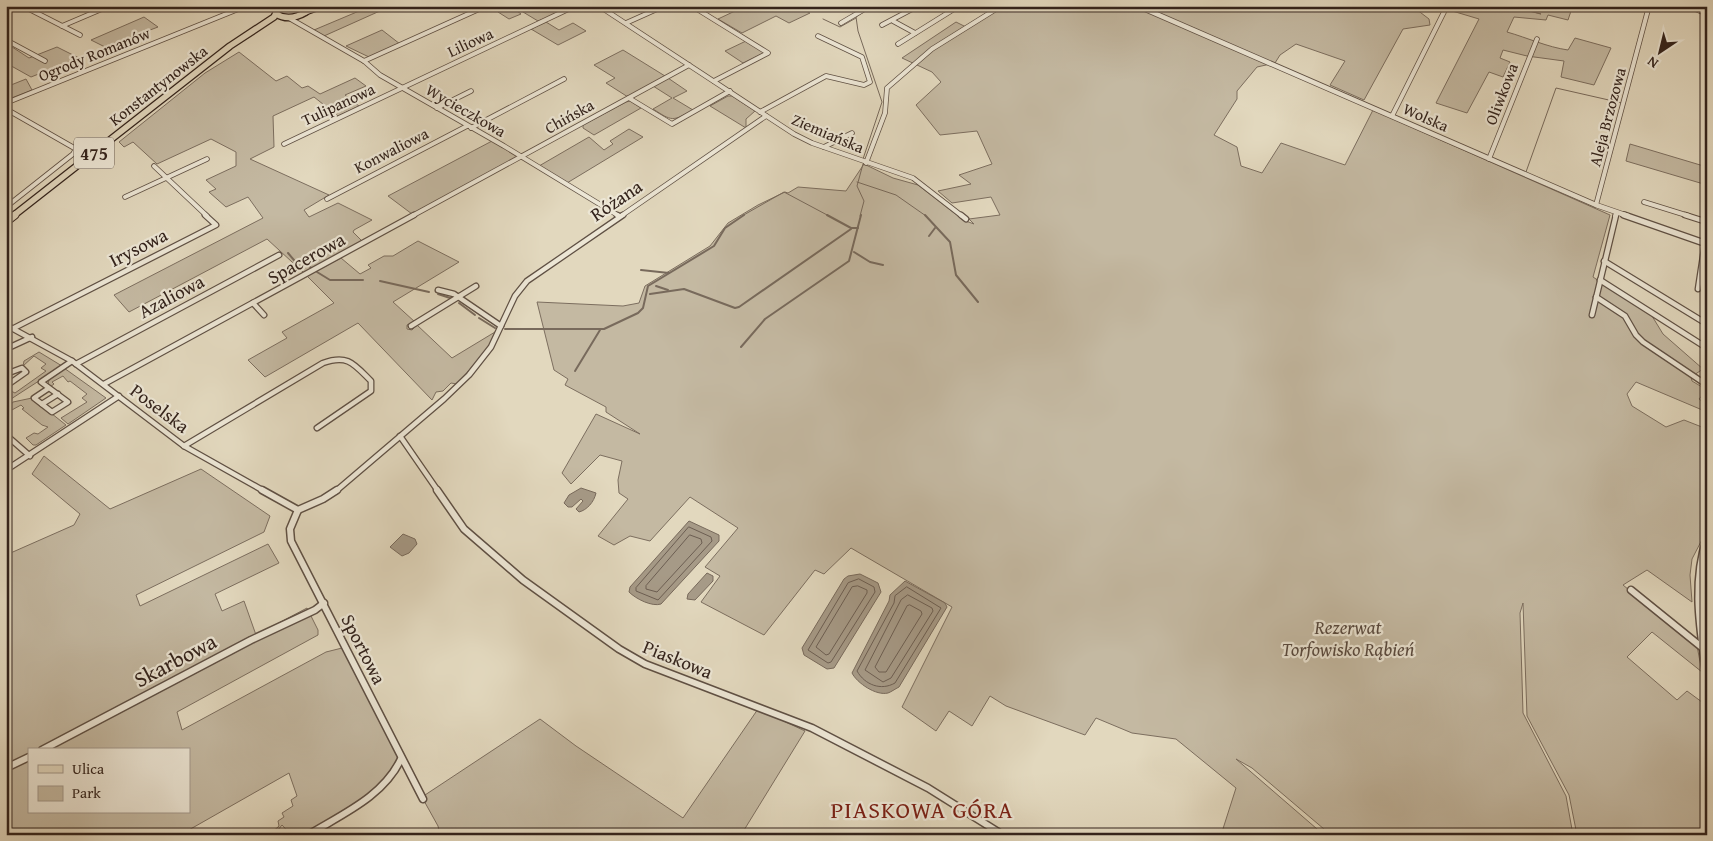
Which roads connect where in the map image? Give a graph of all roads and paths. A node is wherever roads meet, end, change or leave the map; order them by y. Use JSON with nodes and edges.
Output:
{"nodes":[{"id":1,"x":23,"y":6,"type":"edge"},
{"id":2,"x":109,"y":6,"type":"edge"},
{"id":3,"x":246,"y":6,"type":"edge"},
{"id":4,"x":284,"y":6,"type":"edge"},
{"id":5,"x":323,"y":6,"type":"edge"},
{"id":6,"x":486,"y":6,"type":"edge"},
{"id":7,"x":575,"y":6,"type":"edge"},
{"id":8,"x":599,"y":6,"type":"edge"},
{"id":9,"x":664,"y":6,"type":"edge"},
{"id":10,"x":692,"y":6,"type":"edge"},
{"id":11,"x":870,"y":6,"type":"edge"},
{"id":12,"x":918,"y":6,"type":"edge"},
{"id":13,"x":959,"y":6,"type":"edge"},
{"id":14,"x":1001,"y":6,"type":"edge"},
{"id":15,"x":1138,"y":6,"type":"edge"},
{"id":16,"x":1649,"y":6,"type":"edge"},
{"id":17,"x":1688,"y":6,"type":"edge"},
{"id":18,"x":1445,"y":7,"type":"edge"},
{"id":19,"x":304,"y":11,"type":"edge"},
{"id":20,"x":276,"y":14,"type":"junction"},
{"id":21,"x":1707,"y":14,"type":"edge"},
{"id":22,"x":283,"y":18,"type":"junction"},
{"id":23,"x":290,"y":18,"type":"junction"},
{"id":24,"x":893,"y":21,"type":"junction"},
{"id":25,"x":626,"y":23,"type":"junction"},
{"id":26,"x":841,"y":23,"type":"dead end"},
{"id":27,"x":302,"y":24,"type":"junction"},
{"id":28,"x":882,"y":25,"type":"dead end"},
{"id":29,"x":62,"y":26,"type":"junction"},
{"id":30,"x":257,"y":28,"type":"junction"},
{"id":31,"x":915,"y":33,"type":"junction"},
{"id":32,"x":80,"y":35,"type":"dead end"},
{"id":33,"x":818,"y":36,"type":"dead end"},
{"id":34,"x":1537,"y":39,"type":"dead end"},
{"id":35,"x":6,"y":40,"type":"edge"},
{"id":36,"x":898,"y":44,"type":"dead end"},
{"id":37,"x":45,"y":61,"type":"dead end"},
{"id":38,"x":364,"y":61,"type":"junction"},
{"id":39,"x":690,"y":65,"type":"junction"},
{"id":40,"x":564,"y":79,"type":"dead end"},
{"id":41,"x":714,"y":81,"type":"junction"},
{"id":42,"x":403,"y":88,"type":"junction"},
{"id":43,"x":471,"y":90,"type":"dead end"},
{"id":44,"x":730,"y":92,"type":"junction"},
{"id":45,"x":629,"y":98,"type":"junction"},
{"id":46,"x":6,"y":103,"type":"edge"},
{"id":47,"x":437,"y":108,"type":"junction"},
{"id":48,"x":6,"y":109,"type":"edge"},
{"id":49,"x":760,"y":112,"type":"junction"},
{"id":50,"x":13,"y":113,"type":"junction"},
{"id":51,"x":8,"y":116,"type":"dead end"},
{"id":52,"x":766,"y":116,"type":"junction"},
{"id":53,"x":1392,"y":116,"type":"junction"},
{"id":54,"x":469,"y":127,"type":"junction"},
{"id":55,"x":852,"y":133,"type":"dead end"},
{"id":56,"x":284,"y":144,"type":"dead end"},
{"id":57,"x":824,"y":148,"type":"junction"},
{"id":58,"x":521,"y":157,"type":"junction"},
{"id":59,"x":206,"y":159,"type":"dead end"},
{"id":60,"x":1489,"y":159,"type":"junction"},
{"id":61,"x":866,"y":163,"type":"junction"},
{"id":62,"x":154,"y":166,"type":"dead end"},
{"id":63,"x":167,"y":177,"type":"junction"},
{"id":64,"x":126,"y":197,"type":"dead end"},
{"id":65,"x":327,"y":199,"type":"dead end"},
{"id":66,"x":1644,"y":202,"type":"dead end"},
{"id":67,"x":1596,"y":205,"type":"junction"},
{"id":68,"x":6,"y":207,"type":"edge"},
{"id":69,"x":1616,"y":214,"type":"junction"},
{"id":70,"x":619,"y":216,"type":"junction"},
{"id":71,"x":966,"y":219,"type":"dead end"},
{"id":72,"x":6,"y":222,"type":"edge"},
{"id":73,"x":1707,"y":222,"type":"edge"},
{"id":74,"x":1706,"y":243,"type":"edge"},
{"id":75,"x":280,"y":255,"type":"dead end"},
{"id":76,"x":1604,"y":261,"type":"junction"},
{"id":77,"x":1600,"y":280,"type":"junction"},
{"id":78,"x":476,"y":286,"type":"dead end"},
{"id":79,"x":1698,"y":289,"type":"dead end"},
{"id":80,"x":438,"y":290,"type":"dead end"},
{"id":81,"x":459,"y":297,"type":"junction"},
{"id":82,"x":1596,"y":297,"type":"junction"},
{"id":83,"x":253,"y":304,"type":"junction"},
{"id":84,"x":264,"y":315,"type":"dead end"},
{"id":85,"x":1592,"y":315,"type":"dead end"},
{"id":86,"x":1707,"y":324,"type":"edge"},
{"id":87,"x":6,"y":325,"type":"edge"},
{"id":88,"x":411,"y":326,"type":"dead end"},
{"id":89,"x":501,"y":326,"type":"junction"},
{"id":90,"x":14,"y":328,"type":"junction"},
{"id":91,"x":32,"y":337,"type":"junction"},
{"id":92,"x":1707,"y":348,"type":"edge"},
{"id":93,"x":6,"y":349,"type":"edge"},
{"id":94,"x":74,"y":363,"type":"junction"},
{"id":95,"x":6,"y":374,"type":"edge"},
{"id":96,"x":104,"y":384,"type":"junction"},
{"id":97,"x":1707,"y":384,"type":"edge"},
{"id":98,"x":6,"y":386,"type":"edge"},
{"id":99,"x":49,"y":388,"type":"junction"},
{"id":100,"x":58,"y":394,"type":"junction"},
{"id":101,"x":119,"y":396,"type":"junction"},
{"id":102,"x":42,"y":404,"type":"junction"},
{"id":103,"x":317,"y":428,"type":"dead end"},
{"id":104,"x":6,"y":436,"type":"edge"},
{"id":105,"x":400,"y":436,"type":"junction"},
{"id":106,"x":184,"y":446,"type":"junction"},
{"id":107,"x":30,"y":456,"type":"junction"},
{"id":108,"x":6,"y":470,"type":"edge"},
{"id":109,"x":298,"y":510,"type":"junction"},
{"id":110,"x":1707,"y":538,"type":"edge"},
{"id":111,"x":1632,"y":590,"type":"dead end"},
{"id":112,"x":324,"y":603,"type":"junction"},
{"id":113,"x":1705,"y":650,"type":"edge"},
{"id":114,"x":1707,"y":680,"type":"edge"},
{"id":115,"x":46,"y":748,"type":"edge"},
{"id":116,"x":28,"y":757,"type":"edge"},
{"id":117,"x":401,"y":759,"type":"junction"},
{"id":118,"x":6,"y":768,"type":"edge"},
{"id":119,"x":423,"y":799,"type":"dead end"},
{"id":120,"x":308,"y":835,"type":"edge"},
{"id":121,"x":1003,"y":835,"type":"edge"}],
"edges":[{"from":1,"to":29,"type":"street"},
{"from":2,"to":29,"type":"street"},
{"from":3,"to":46,"type":"street","name":"Ogrody Romanów"},
{"from":4,"to":20,"type":"main road","number":"475"},
{"from":5,"to":19,"type":"main road","number":"475"},
{"from":6,"to":38,"type":"street"},
{"from":7,"to":42,"type":"street","name":"Liliowa"},
{"from":8,"to":25,"type":"street","name":"Ziemiańska"},
{"from":9,"to":25,"type":"street"},
{"from":10,"to":41,"type":"street"},
{"from":11,"to":26,"type":"street"},
{"from":12,"to":24,"type":"street"},
{"from":13,"to":31,"type":"street"},
{"from":14,"to":61,"type":"street"},
{"from":15,"to":53,"type":"street","name":"Wolska"},
{"from":16,"to":67,"type":"street","name":"Aleja Brzozowa"},
{"from":17,"to":21,"type":"street"},
{"from":18,"to":53,"type":"street"},
{"from":19,"to":23,"type":"main road","number":"475"},
{"from":19,"to":27,"type":"street"},
{"from":20,"to":22,"type":"main road","number":"475"},
{"from":20,"to":30,"type":"main road","name":"Konstantynowska","number":"475"},
{"from":22,"to":23,"type":"main road","number":"475"},
{"from":22,"to":30,"type":"main road","name":"Konstantynowska","number":"475"},
{"from":23,"to":27,"type":"street","name":"Wycieczkowa"},
{"from":24,"to":28,"type":"street"},
{"from":24,"to":31,"type":"street"},
{"from":25,"to":39,"type":"street","name":"Ziemiańska"},
{"from":27,"to":38,"type":"street","name":"Wycieczkowa"},
{"from":29,"to":32,"type":"street"},
{"from":30,"to":72,"type":"main road","name":"Konstantynowska","number":"475"},
{"from":31,"to":36,"type":"street"},
{"from":33,"to":49,"type":"street"},
{"from":34,"to":60,"type":"street","name":"Oliwkowa"},
{"from":35,"to":37,"type":"street"},
{"from":38,"to":42,"type":"street","name":"Wycieczkowa"},
{"from":39,"to":41,"type":"street","name":"Ziemiańska"},
{"from":39,"to":45,"type":"street","name":"Chińska"},
{"from":40,"to":54,"type":"street","name":"Konwaliowa"},
{"from":41,"to":44,"type":"street","name":"Ziemiańska"},
{"from":42,"to":47,"type":"street","name":"Wycieczkowa"},
{"from":42,"to":56,"type":"street","name":"Tulipanowa"},
{"from":43,"to":47,"type":"street"},
{"from":44,"to":45,"type":"street"},
{"from":44,"to":49,"type":"street","name":"Ziemiańska"},
{"from":45,"to":58,"type":"street","name":"Chińska"},
{"from":47,"to":54,"type":"street","name":"Wycieczkowa"},
{"from":48,"to":50,"type":"street"},
{"from":49,"to":52,"type":"street","name":"Ziemiańska"},
{"from":50,"to":51,"type":"street"},
{"from":50,"to":68,"type":"street"},
{"from":52,"to":57,"type":"street","name":"Ziemiańska"},
{"from":52,"to":70,"type":"street","name":"Różana"},
{"from":53,"to":60,"type":"street","name":"Wolska"},
{"from":54,"to":58,"type":"street","name":"Wycieczkowa"},
{"from":54,"to":65,"type":"street","name":"Konwaliowa"},
{"from":55,"to":57,"type":"street"},
{"from":57,"to":61,"type":"street","name":"Ziemiańska"},
{"from":58,"to":70,"type":"street","name":"Wycieczkowa"},
{"from":58,"to":83,"type":"street","name":"Spacerowa"},
{"from":59,"to":63,"type":"street"},
{"from":60,"to":67,"type":"street","name":"Wolska"},
{"from":61,"to":71,"type":"street","name":"Ziemiańska"},
{"from":62,"to":63,"type":"street","name":"Irysowa"},
{"from":63,"to":64,"type":"street"},
{"from":63,"to":90,"type":"street","name":"Irysowa"},
{"from":66,"to":73,"type":"street"},
{"from":67,"to":69,"type":"street","name":"Wolska"},
{"from":69,"to":74,"type":"street","name":"Wolska"},
{"from":69,"to":76,"type":"street"},
{"from":70,"to":89,"type":"street","name":"Różana"},
{"from":74,"to":79,"type":"street"},
{"from":75,"to":94,"type":"street","name":"Azaliowa"},
{"from":76,"to":77,"type":"street"},
{"from":76,"to":86,"type":"street"},
{"from":77,"to":82,"type":"street"},
{"from":77,"to":92,"type":"street"},
{"from":78,"to":81,"type":"street"},
{"from":80,"to":81,"type":"street"},
{"from":81,"to":88,"type":"street"},
{"from":81,"to":89,"type":"street"},
{"from":82,"to":85,"type":"street"},
{"from":82,"to":97,"type":"street"},
{"from":83,"to":84,"type":"street"},
{"from":83,"to":96,"type":"street","name":"Spacerowa"},
{"from":87,"to":90,"type":"street","name":"Poselska"},
{"from":89,"to":105,"type":"street","name":"Różana"},
{"from":90,"to":91,"type":"street","name":"Poselska"},
{"from":91,"to":93,"type":"street"},
{"from":91,"to":94,"type":"street","name":"Poselska"},
{"from":94,"to":96,"type":"street","name":"Poselska"},
{"from":94,"to":99,"type":"street","name":"Azaliowa"},
{"from":95,"to":98,"type":"street"},
{"from":96,"to":101,"type":"street","name":"Poselska"},
{"from":99,"to":100,"type":"street"},
{"from":99,"to":102,"type":"street"},
{"from":100,"to":102,"type":"street"},
{"from":100,"to":102,"type":"street"},
{"from":101,"to":106,"type":"street","name":"Poselska"},
{"from":101,"to":107,"type":"street"},
{"from":103,"to":106,"type":"street"},
{"from":104,"to":107,"type":"street"},
{"from":105,"to":109,"type":"street","name":"Różana"},
{"from":105,"to":121,"type":"street","name":"Piaskowa"},
{"from":106,"to":109,"type":"street","name":"Poselska"},
{"from":107,"to":108,"type":"street"},
{"from":109,"to":112,"type":"street","name":"Sportowa"},
{"from":110,"to":113,"type":"street"},
{"from":111,"to":113,"type":"street"},
{"from":112,"to":115,"type":"street","name":"Skarbowa"},
{"from":112,"to":117,"type":"street","name":"Sportowa"},
{"from":113,"to":114,"type":"street"},
{"from":116,"to":118,"type":"street"},
{"from":117,"to":119,"type":"street","name":"Sportowa"},
{"from":117,"to":120,"type":"street"}]}
